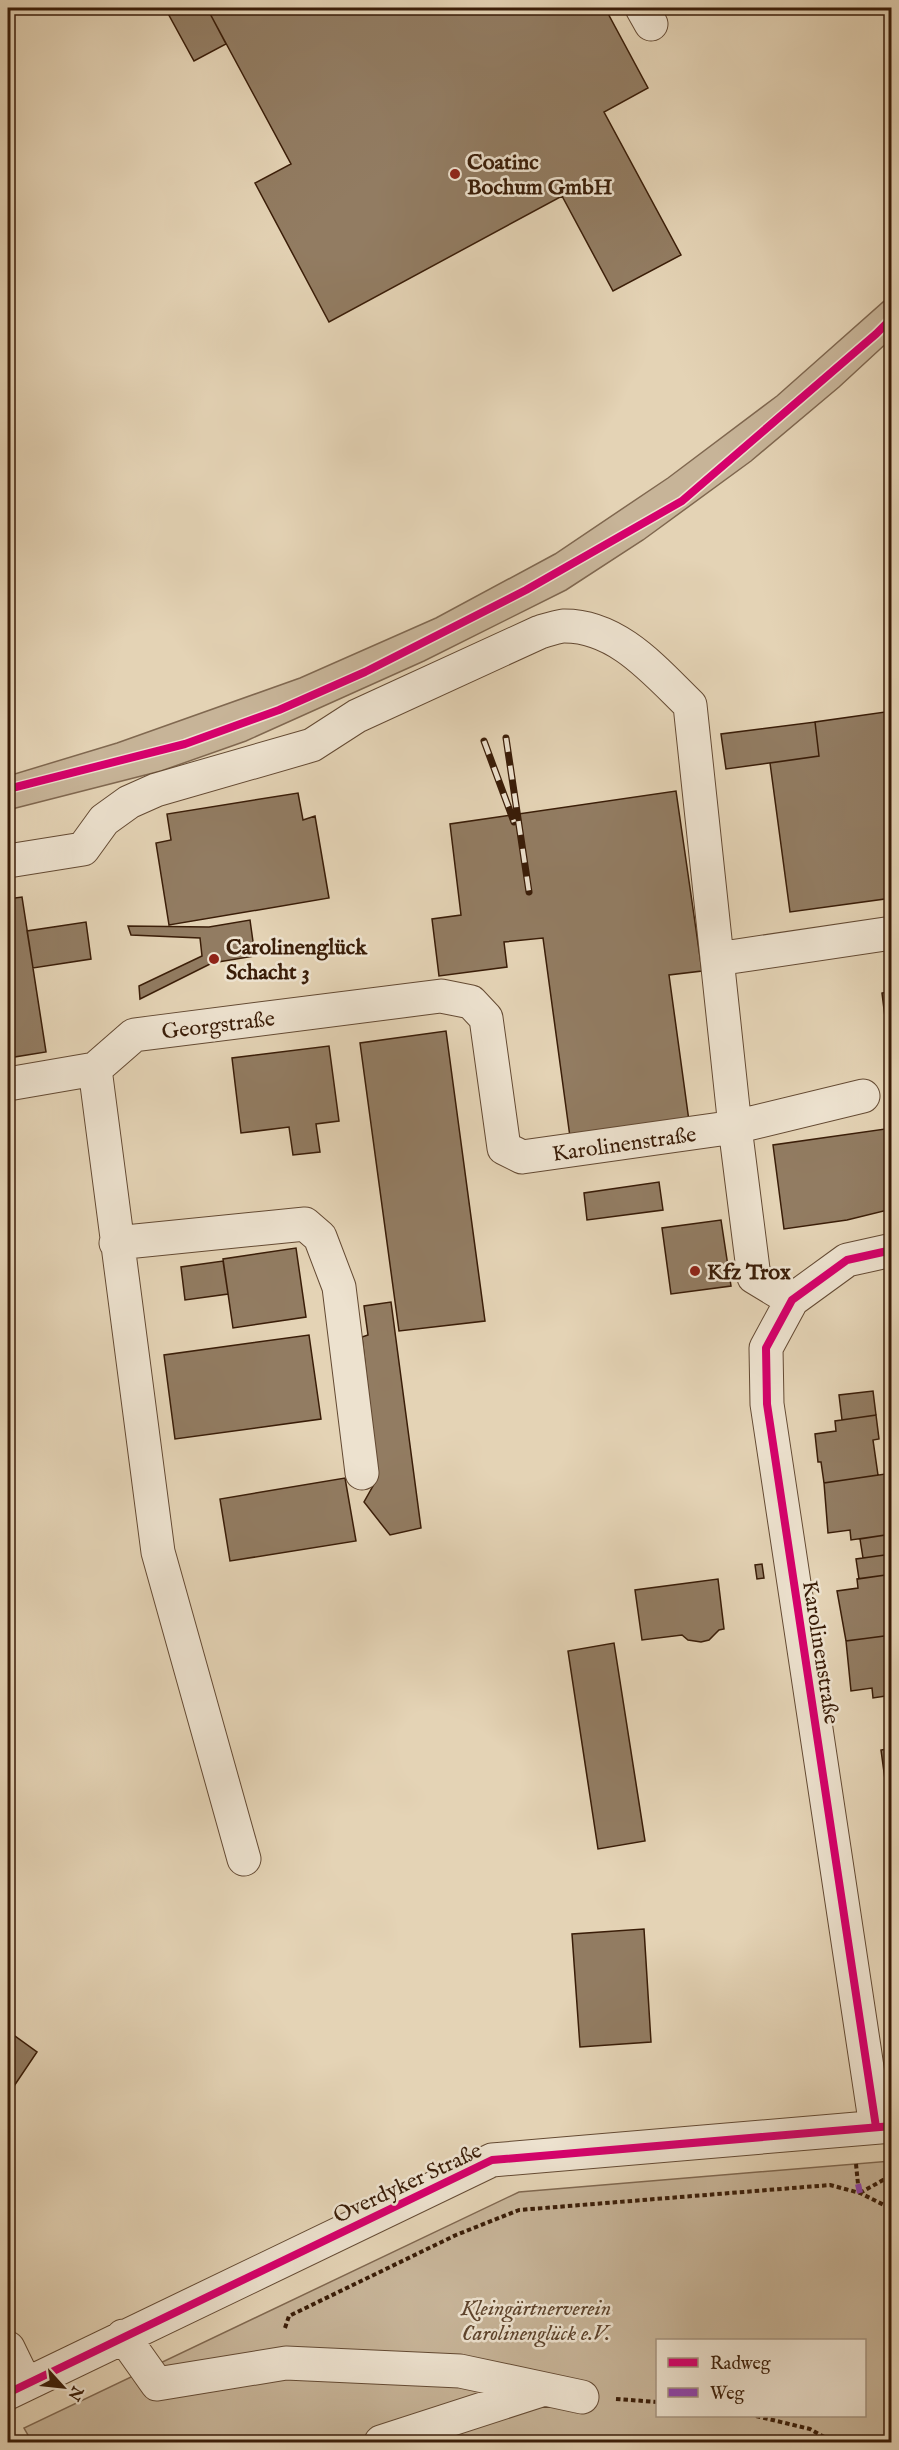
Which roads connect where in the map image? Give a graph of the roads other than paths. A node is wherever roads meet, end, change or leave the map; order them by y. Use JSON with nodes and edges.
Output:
{"nodes":[{"id":1,"x":8,"y":861,"type":"edge"},
{"id":2,"x":891,"y":933,"type":"edge"},
{"id":3,"x":717,"y":959,"type":"junction"},
{"id":4,"x":441,"y":996,"type":"joint"},
{"id":5,"x":95,"y":1069,"type":"junction"},
{"id":6,"x":8,"y":1084,"type":"edge"},
{"id":7,"x":863,"y":1096,"type":"dead end"},
{"id":8,"x":735,"y":1127,"type":"junction"},
{"id":9,"x":116,"y":1243,"type":"junction"},
{"id":10,"x":891,"y":1250,"type":"edge"},
{"id":11,"x":792,"y":1300,"type":"junction"},
{"id":12,"x":362,"y":1473,"type":"dead end"},
{"id":13,"x":244,"y":1859,"type":"dead end"},
{"id":14,"x":884,"y":2126,"type":"edge"},
{"id":15,"x":123,"y":2336,"type":"junction"},
{"id":16,"x":8,"y":2348,"type":"edge"},
{"id":17,"x":16,"y":2388,"type":"edge"},
{"id":18,"x":541,"y":2390,"type":"junction"},
{"id":19,"x":582,"y":2397,"type":"road end"},
{"id":20,"x":381,"y":2442,"type":"edge"}],
"edges":[{"from":1,"to":3,"type":"street"},
{"from":2,"to":3,"type":"street"},
{"from":3,"to":8,"type":"street"},
{"from":4,"to":5,"type":"street","name":"Georgstraße"},
{"from":4,"to":8,"type":"street","name":"Karolinenstraße"},
{"from":5,"to":6,"type":"street"},
{"from":5,"to":9,"type":"street"},
{"from":7,"to":8,"type":"street"},
{"from":8,"to":11,"type":"street"},
{"from":9,"to":12,"type":"street"},
{"from":9,"to":13,"type":"street"},
{"from":10,"to":11,"type":"street","name":"Karolinenstraße"},
{"from":11,"to":14,"type":"street","name":"Karolinenstraße"},
{"from":14,"to":15,"type":"street","name":"Overdyker Straße"},
{"from":15,"to":17,"type":"street","name":"Overdyker Straße"},
{"from":15,"to":18,"type":"street"},
{"from":16,"to":17,"type":"street"},
{"from":18,"to":19,"type":"street"},
{"from":18,"to":20,"type":"street"}]}
